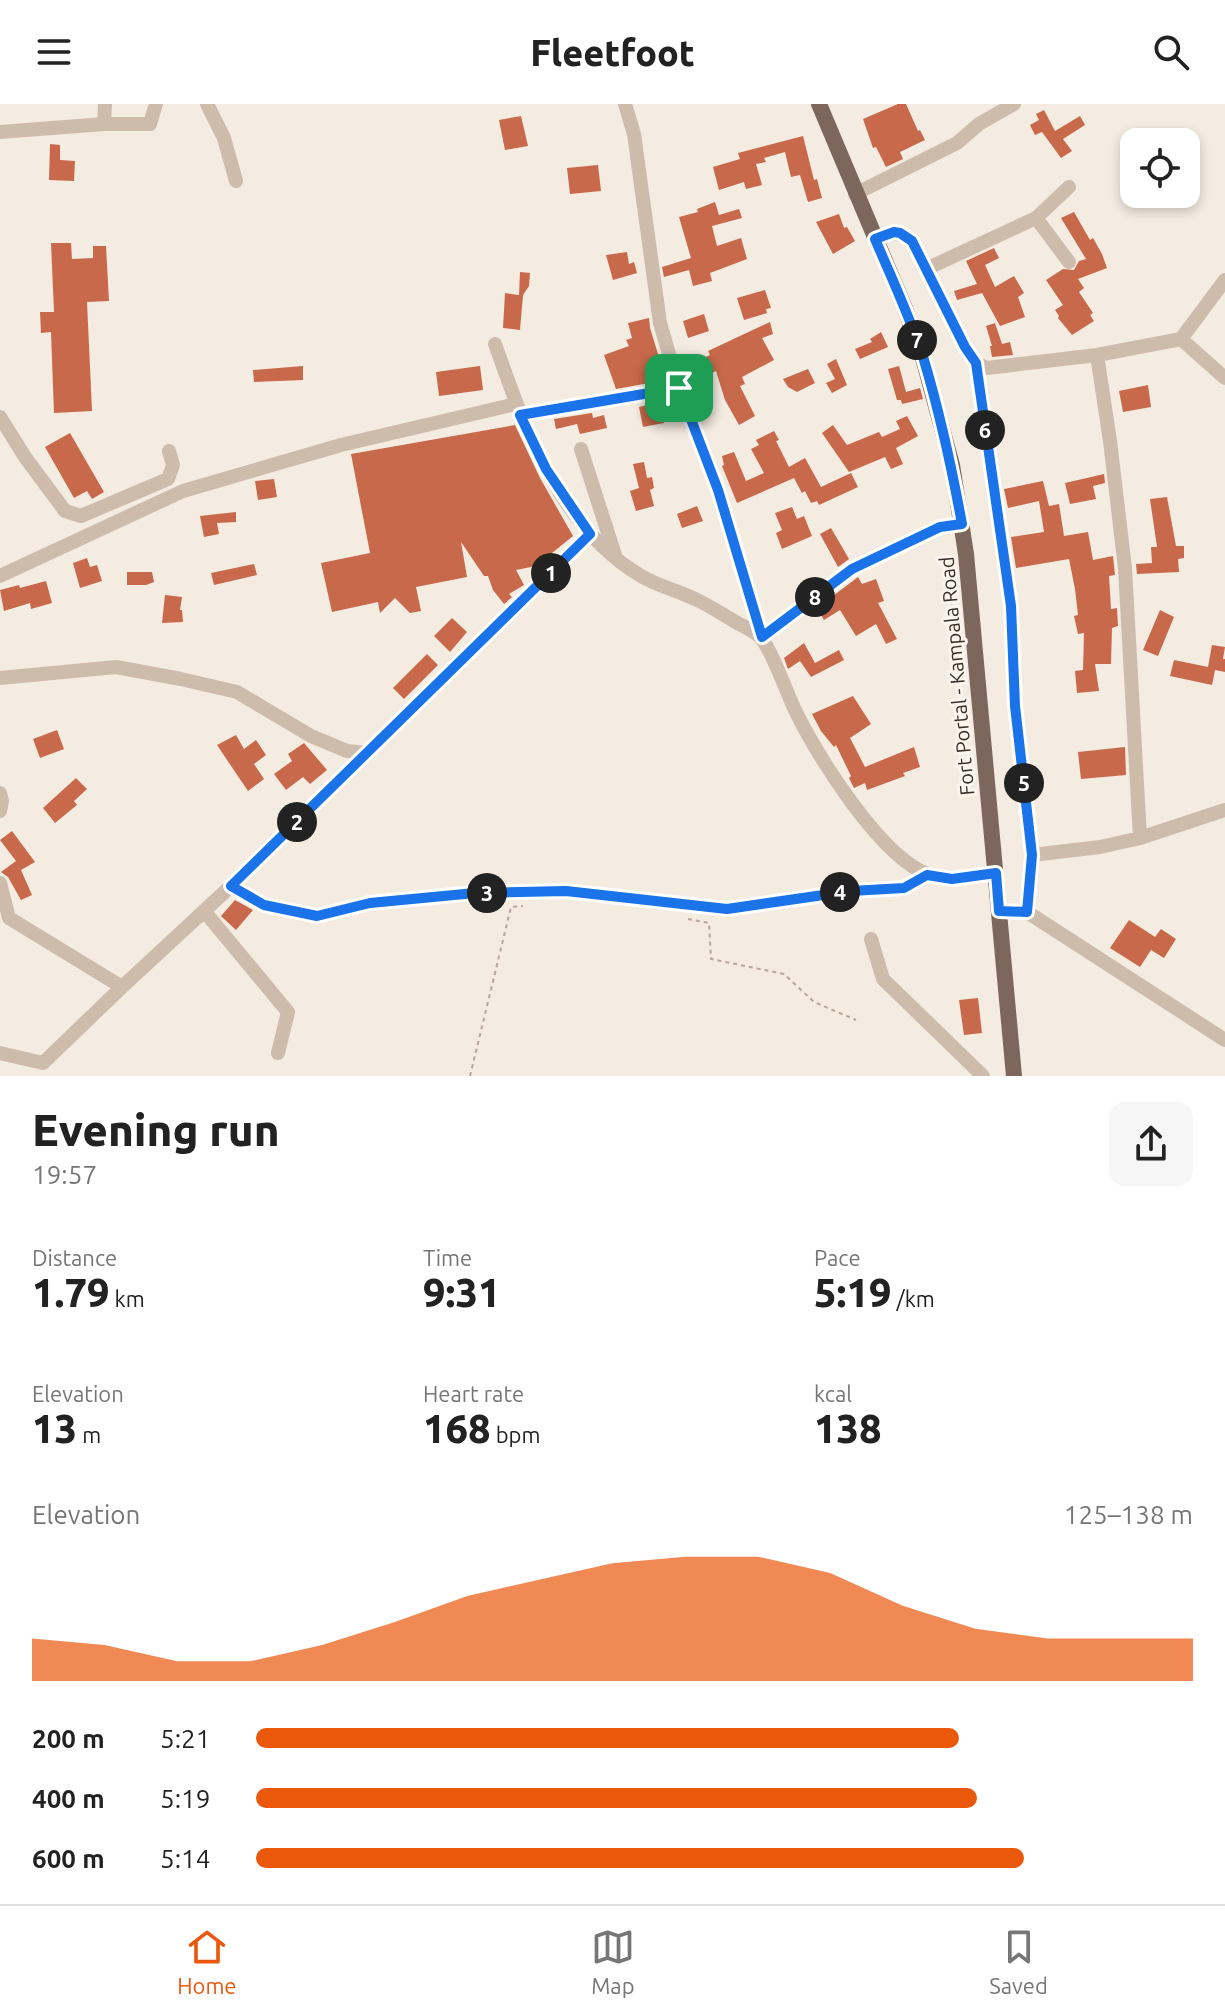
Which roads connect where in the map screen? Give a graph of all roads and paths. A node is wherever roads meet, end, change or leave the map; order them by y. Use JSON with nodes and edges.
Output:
{"nodes":[{"id":1,"x":105,"y":104,"type":"edge"},
{"id":2,"x":156,"y":104,"type":"edge"},
{"id":3,"x":207,"y":104,"type":"edge"},
{"id":4,"x":625,"y":104,"type":"edge"},
{"id":5,"x":819,"y":104,"type":"edge"},
{"id":6,"x":1014,"y":104,"type":"edge"},
{"id":7,"x":104,"y":124,"type":"junction"},
{"id":8,"x":0,"y":132,"type":"edge"},
{"id":9,"x":236,"y":181,"type":"dead end"},
{"id":10,"x":1069,"y":187,"type":"dead end"},
{"id":11,"x":855,"y":194,"type":"junction"},
{"id":12,"x":1036,"y":218,"type":"junction"},
{"id":13,"x":875,"y":239,"type":"junction"},
{"id":14,"x":1069,"y":262,"type":"dead end"},
{"id":15,"x":926,"y":269,"type":"junction"},
{"id":16,"x":1225,"y":280,"type":"edge"},
{"id":17,"x":1181,"y":339,"type":"junction"},
{"id":18,"x":495,"y":344,"type":"dead end"},
{"id":19,"x":1097,"y":355,"type":"junction"},
{"id":20,"x":976,"y":363,"type":"junction"},
{"id":21,"x":1225,"y":378,"type":"edge"},
{"id":22,"x":679,"y":388,"type":"junction"},
{"id":23,"x":518,"y":410,"type":"junction"},
{"id":24,"x":0,"y":417,"type":"edge"},
{"id":25,"x":581,"y":449,"type":"dead end"},
{"id":26,"x":169,"y":451,"type":"dead end"},
{"id":27,"x":962,"y":524,"type":"junction"},
{"id":28,"x":590,"y":534,"type":"junction"},
{"id":29,"x":616,"y":558,"type":"junction"},
{"id":30,"x":0,"y":576,"type":"edge"},
{"id":31,"x":762,"y":637,"type":"junction"},
{"id":32,"x":0,"y":678,"type":"edge"},
{"id":33,"x":366,"y":753,"type":"junction"},
{"id":34,"x":0,"y":793,"type":"edge"},
{"id":35,"x":1225,"y":810,"type":"edge"},
{"id":36,"x":0,"y":811,"type":"edge"},
{"id":37,"x":1140,"y":838,"type":"junction"},
{"id":38,"x":1032,"y":855,"type":"junction"},
{"id":39,"x":996,"y":873,"type":"junction"},
{"id":40,"x":927,"y":875,"type":"junction"},
{"id":41,"x":0,"y":883,"type":"edge"},
{"id":42,"x":231,"y":886,"type":"junction"},
{"id":43,"x":524,"y":906,"type":"dead end"},
{"id":44,"x":999,"y":911,"type":"junction"},
{"id":45,"x":205,"y":912,"type":"junction"},
{"id":46,"x":1027,"y":912,"type":"junction"},
{"id":47,"x":680,"y":917,"type":"dead end"},
{"id":48,"x":871,"y":939,"type":"dead end"},
{"id":49,"x":122,"y":987,"type":"junction"},
{"id":50,"x":856,"y":1020,"type":"dead end"},
{"id":51,"x":1225,"y":1040,"type":"edge"},
{"id":52,"x":0,"y":1053,"type":"edge"},
{"id":53,"x":278,"y":1053,"type":"dead end"},
{"id":54,"x":470,"y":1076,"type":"edge"},
{"id":55,"x":983,"y":1076,"type":"edge"},
{"id":56,"x":1014,"y":1076,"type":"edge"}],
"edges":[{"from":1,"to":7,"type":"street"},
{"from":2,"to":7,"type":"street"},
{"from":3,"to":9,"type":"street"},
{"from":4,"to":22,"type":"street"},
{"from":5,"to":11,"type":"main road","name":"Fort Portal - Kampala Road"},
{"from":6,"to":11,"type":"street"},
{"from":7,"to":8,"type":"street"},
{"from":10,"to":12,"type":"street"},
{"from":11,"to":13,"type":"main road","name":"Fort Portal - Kampala Road"},
{"from":12,"to":14,"type":"street"},
{"from":12,"to":15,"type":"street"},
{"from":13,"to":15,"type":"street"},
{"from":13,"to":27,"type":"main road","name":"Fort Portal - Kampala Road"},
{"from":15,"to":20,"type":"street"},
{"from":16,"to":17,"type":"street"},
{"from":17,"to":19,"type":"street"},
{"from":17,"to":21,"type":"street"},
{"from":18,"to":23,"type":"street"},
{"from":19,"to":20,"type":"street"},
{"from":19,"to":37,"type":"street"},
{"from":20,"to":38,"type":"street"},
{"from":22,"to":23,"type":"street"},
{"from":22,"to":31,"type":"street"},
{"from":23,"to":28,"type":"street"},
{"from":23,"to":30,"type":"street"},
{"from":24,"to":26,"type":"street"},
{"from":25,"to":29,"type":"street"},
{"from":27,"to":31,"type":"street"},
{"from":27,"to":39,"type":"main road","name":"Fort Portal - Kampala Road"},
{"from":28,"to":29,"type":"street"},
{"from":28,"to":33,"type":"street"},
{"from":29,"to":31,"type":"street"},
{"from":31,"to":40,"type":"street"},
{"from":32,"to":33,"type":"street"},
{"from":33,"to":42,"type":"street"},
{"from":34,"to":36,"type":"street"},
{"from":35,"to":37,"type":"street"},
{"from":37,"to":38,"type":"street"},
{"from":38,"to":46,"type":"street"},
{"from":39,"to":40,"type":"street"},
{"from":39,"to":44,"type":"main road","name":"Fort Portal - Kampala Road"},
{"from":40,"to":42,"type":"street"},
{"from":41,"to":49,"type":"street"},
{"from":42,"to":45,"type":"street"},
{"from":43,"to":54,"type":"path"},
{"from":44,"to":46,"type":"street"},
{"from":44,"to":56,"type":"main road","name":"Fort Portal - Kampala Road"},
{"from":45,"to":49,"type":"street"},
{"from":45,"to":53,"type":"street"},
{"from":46,"to":51,"type":"street"},
{"from":47,"to":50,"type":"path"},
{"from":48,"to":55,"type":"street"},
{"from":49,"to":52,"type":"street"}]}
